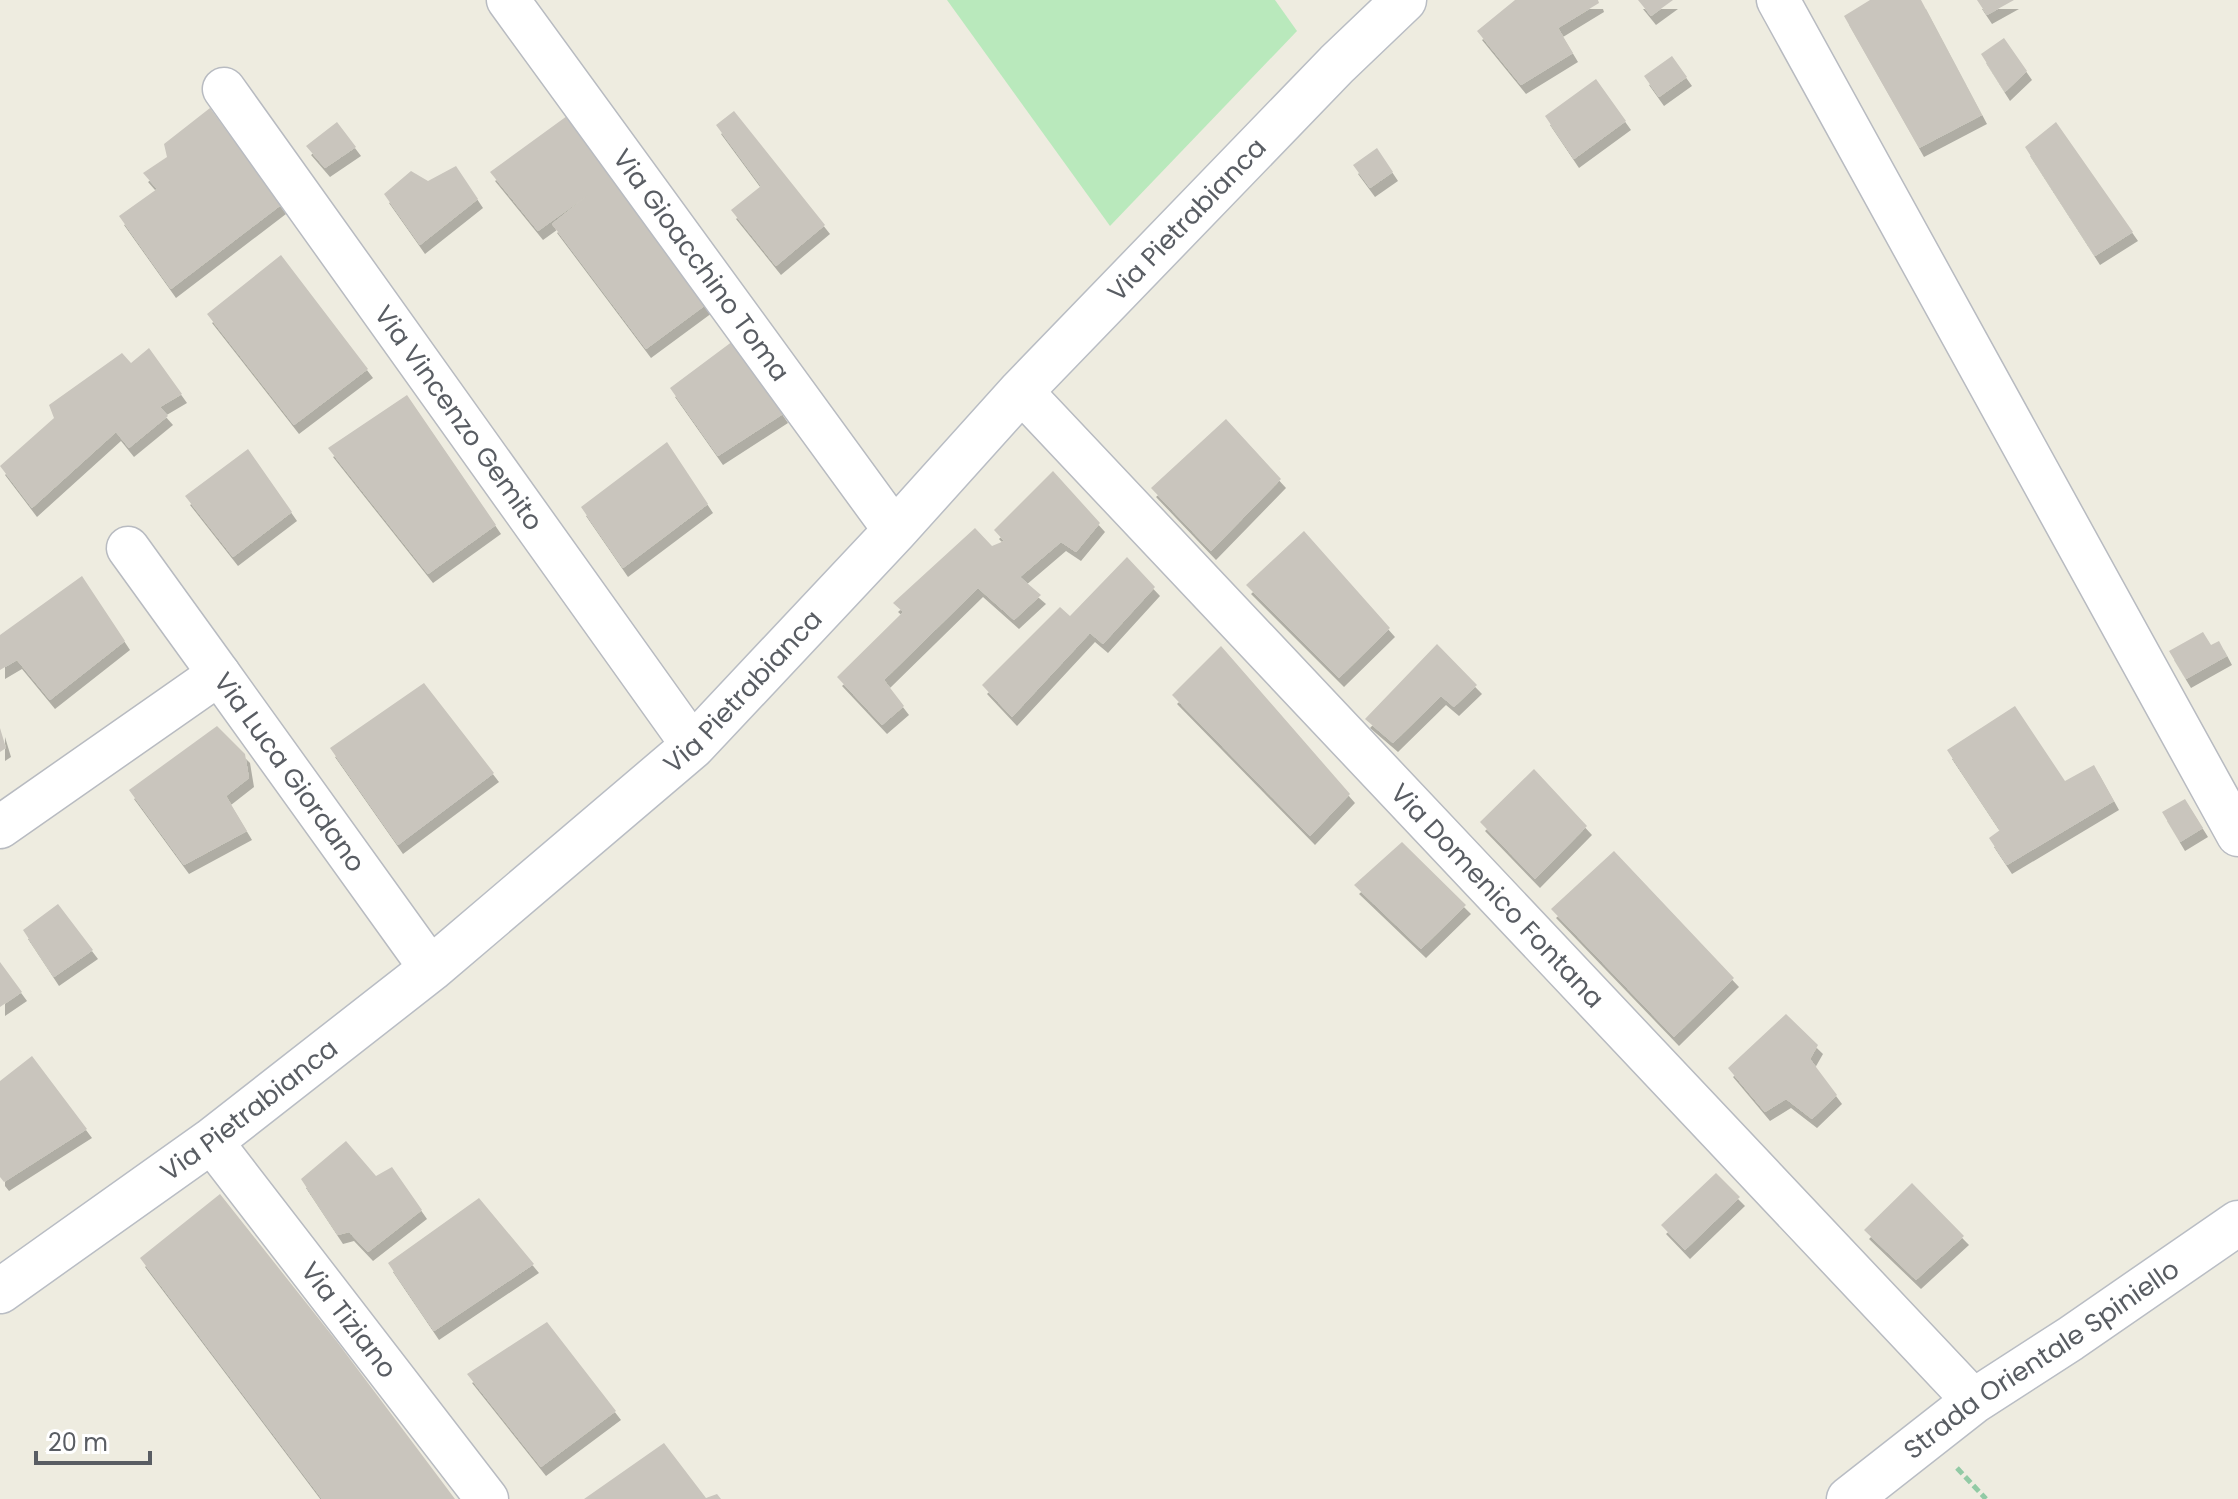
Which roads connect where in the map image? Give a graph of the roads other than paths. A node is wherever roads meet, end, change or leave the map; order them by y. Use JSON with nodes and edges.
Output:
{"nodes":[{"id":1,"x":508,"y":0,"type":"edge"},
{"id":2,"x":1404,"y":0,"type":"edge"},
{"id":3,"x":1778,"y":0,"type":"edge"},
{"id":4,"x":224,"y":89,"type":"dead end"},
{"id":5,"x":1021,"y":391,"type":"junction"},
{"id":6,"x":895,"y":531,"type":"junction"},
{"id":7,"x":128,"y":548,"type":"dead end"},
{"id":8,"x":219,"y":674,"type":"junction"},
{"id":9,"x":693,"y":746,"type":"junction"},
{"id":10,"x":0,"y":827,"type":"edge"},
{"id":11,"x":2238,"y":835,"type":"edge"},
{"id":12,"x":431,"y":969,"type":"junction"},
{"id":13,"x":211,"y":1141,"type":"junction"},
{"id":14,"x":2238,"y":1223,"type":"edge"},
{"id":15,"x":0,"y":1291,"type":"edge"},
{"id":16,"x":1974,"y":1401,"type":"junction"},
{"id":17,"x":487,"y":1499,"type":"edge"},
{"id":18,"x":1849,"y":1499,"type":"edge"}],
"edges":[{"from":1,"to":6,"type":"street","name":"Via Gioacchino Toma"},
{"from":2,"to":5,"type":"main road","name":"Via Pietrabianca"},
{"from":3,"to":11,"type":"street"},
{"from":4,"to":9,"type":"street","name":"Via Vincenzo Gemito"},
{"from":5,"to":6,"type":"main road","name":"Via Pietrabianca"},
{"from":5,"to":16,"type":"street","name":"Via Domenico Fontana"},
{"from":6,"to":9,"type":"main road","name":"Via Pietrabianca"},
{"from":7,"to":8,"type":"street"},
{"from":8,"to":10,"type":"street","name":"Via Luca Giordano"},
{"from":8,"to":12,"type":"street","name":"Via Luca Giordano"},
{"from":9,"to":12,"type":"main road","name":"Via Pietrabianca"},
{"from":12,"to":13,"type":"main road","name":"Via Pietrabianca"},
{"from":13,"to":15,"type":"main road","name":"Via Pietrabianca"},
{"from":13,"to":17,"type":"street","name":"Via Tiziano"},
{"from":14,"to":16,"type":"main road","name":"Strada Orientale Spiniello"},
{"from":16,"to":18,"type":"main road","name":"Strada Orientale Spiniello"}]}
